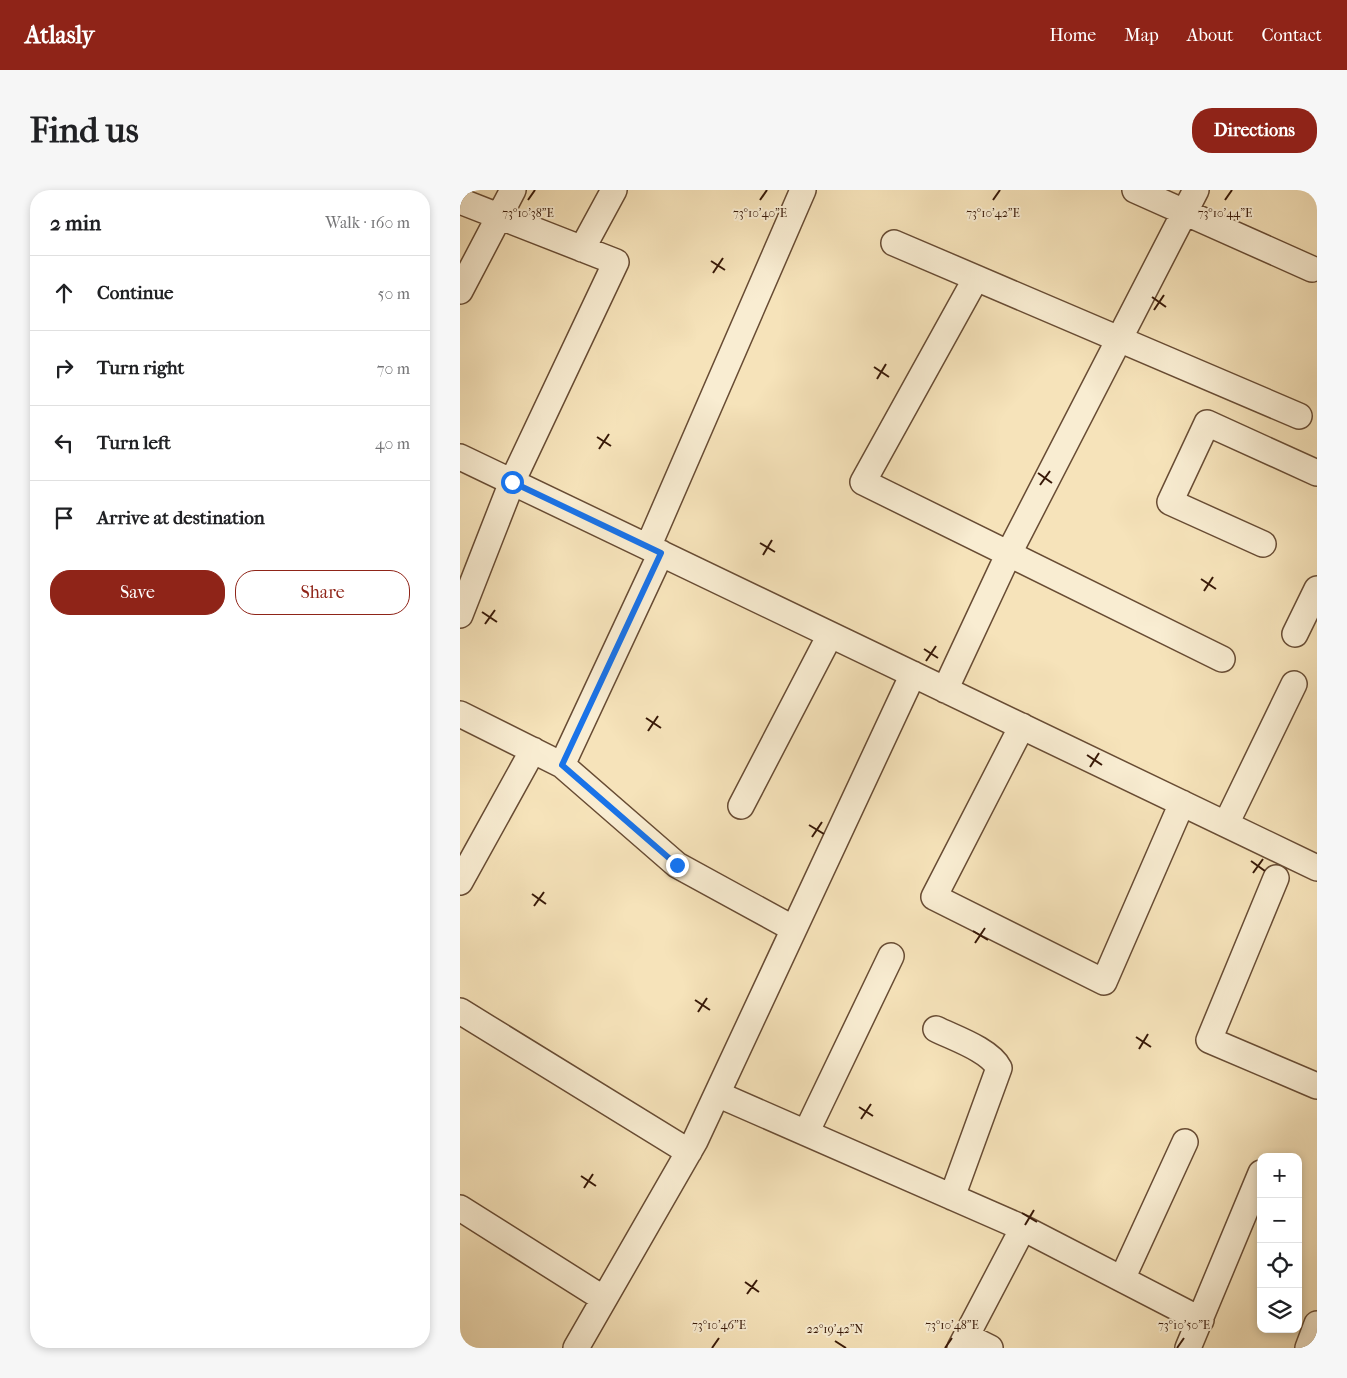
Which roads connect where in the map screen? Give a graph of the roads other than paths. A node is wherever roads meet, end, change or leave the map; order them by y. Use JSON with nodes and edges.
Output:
{"nodes":[{"id":1,"x":513,"y":190,"type":"edge"},
{"id":2,"x":614,"y":190,"type":"edge"},
{"id":3,"x":803,"y":190,"type":"edge"},
{"id":4,"x":1135,"y":190,"type":"edge"},
{"id":5,"x":460,"y":201,"type":"edge"},
{"id":6,"x":1190,"y":201,"type":"edge"},
{"id":7,"x":498,"y":216,"type":"junction"},
{"id":8,"x":894,"y":243,"type":"dead end"},
{"id":9,"x":582,"y":249,"type":"junction"},
{"id":10,"x":1312,"y":269,"type":"dead end"},
{"id":11,"x":976,"y":278,"type":"junction"},
{"id":12,"x":460,"y":291,"type":"edge"},
{"id":13,"x":1120,"y":339,"type":"junction"},
{"id":14,"x":1299,"y":416,"type":"dead end"},
{"id":15,"x":460,"y":457,"type":"edge"},
{"id":16,"x":1317,"y":473,"type":"edge"},
{"id":17,"x":512,"y":482,"type":"junction"},
{"id":18,"x":1263,"y":544,"type":"dead end"},
{"id":19,"x":654,"y":550,"type":"junction"},
{"id":20,"x":1010,"y":553,"type":"junction"},
{"id":21,"x":1317,"y":589,"type":"edge"},
{"id":22,"x":460,"y":615,"type":"edge"},
{"id":23,"x":1295,"y":634,"type":"dead end"},
{"id":24,"x":830,"y":635,"type":"junction"},
{"id":25,"x":1222,"y":659,"type":"dead end"},
{"id":26,"x":913,"y":674,"type":"junction"},
{"id":27,"x":1294,"y":684,"type":"dead end"},
{"id":28,"x":945,"y":690,"type":"junction"},
{"id":29,"x":460,"y":714,"type":"edge"},
{"id":30,"x":1022,"y":726,"type":"junction"},
{"id":31,"x":533,"y":750,"type":"junction"},
{"id":32,"x":562,"y":765,"type":"junction"},
{"id":33,"x":1182,"y":803,"type":"junction"},
{"id":34,"x":740,"y":806,"type":"dead end"},
{"id":35,"x":1226,"y":824,"type":"junction"},
{"id":36,"x":1317,"y":868,"type":"edge"},
{"id":37,"x":463,"y":871,"type":"edge"},
{"id":38,"x":1276,"y":878,"type":"dead end"},
{"id":39,"x":794,"y":929,"type":"junction"},
{"id":40,"x":890,"y":956,"type":"dead end"},
{"id":41,"x":460,"y":1011,"type":"edge"},
{"id":42,"x":936,"y":1029,"type":"dead end"},
{"id":43,"x":1317,"y":1086,"type":"edge"},
{"id":44,"x":717,"y":1094,"type":"junction"},
{"id":45,"x":806,"y":1133,"type":"junction"},
{"id":46,"x":1186,"y":1142,"type":"dead end"},
{"id":47,"x":689,"y":1152,"type":"junction"},
{"id":48,"x":1257,"y":1183,"type":"edge"},
{"id":49,"x":952,"y":1197,"type":"junction"},
{"id":50,"x":460,"y":1208,"type":"edge"},
{"id":51,"x":1023,"y":1228,"type":"junction"},
{"id":52,"x":1122,"y":1279,"type":"junction"},
{"id":53,"x":604,"y":1299,"type":"junction"},
{"id":54,"x":1201,"y":1320,"type":"junction"},
{"id":55,"x":963,"y":1342,"type":"edge"},
{"id":56,"x":576,"y":1348,"type":"edge"},
{"id":57,"x":990,"y":1348,"type":"edge"},
{"id":58,"x":1188,"y":1348,"type":"edge"}],
"edges":[{"from":1,"to":7,"type":"street"},
{"from":2,"to":9,"type":"street"},
{"from":3,"to":19,"type":"street"},
{"from":4,"to":6,"type":"street"},
{"from":5,"to":7,"type":"street"},
{"from":6,"to":10,"type":"street"},
{"from":6,"to":13,"type":"street"},
{"from":7,"to":9,"type":"street"},
{"from":7,"to":12,"type":"street"},
{"from":8,"to":11,"type":"street"},
{"from":9,"to":17,"type":"street"},
{"from":11,"to":13,"type":"street"},
{"from":11,"to":20,"type":"street"},
{"from":13,"to":14,"type":"street"},
{"from":13,"to":20,"type":"street"},
{"from":15,"to":17,"type":"street"},
{"from":16,"to":18,"type":"street"},
{"from":17,"to":19,"type":"street"},
{"from":17,"to":22,"type":"street"},
{"from":19,"to":24,"type":"street"},
{"from":19,"to":32,"type":"street"},
{"from":20,"to":25,"type":"street"},
{"from":20,"to":28,"type":"street"},
{"from":21,"to":23,"type":"street"},
{"from":24,"to":26,"type":"street"},
{"from":24,"to":34,"type":"street"},
{"from":26,"to":28,"type":"street"},
{"from":26,"to":39,"type":"street"},
{"from":27,"to":35,"type":"street"},
{"from":28,"to":30,"type":"street"},
{"from":29,"to":31,"type":"street"},
{"from":30,"to":33,"type":"street"},
{"from":30,"to":33,"type":"street"},
{"from":31,"to":32,"type":"street"},
{"from":31,"to":37,"type":"street"},
{"from":32,"to":39,"type":"street"},
{"from":33,"to":35,"type":"street"},
{"from":35,"to":36,"type":"street"},
{"from":38,"to":43,"type":"street"},
{"from":39,"to":44,"type":"street"},
{"from":40,"to":45,"type":"street"},
{"from":41,"to":47,"type":"street"},
{"from":42,"to":49,"type":"street"},
{"from":44,"to":45,"type":"street"},
{"from":44,"to":47,"type":"street"},
{"from":45,"to":49,"type":"street"},
{"from":46,"to":52,"type":"street"},
{"from":47,"to":53,"type":"street"},
{"from":48,"to":54,"type":"street"},
{"from":49,"to":51,"type":"street"},
{"from":50,"to":53,"type":"street"},
{"from":51,"to":52,"type":"street"},
{"from":51,"to":55,"type":"street"},
{"from":52,"to":54,"type":"street"},
{"from":53,"to":56,"type":"street"},
{"from":54,"to":58,"type":"street"},
{"from":55,"to":57,"type":"street"}]}
